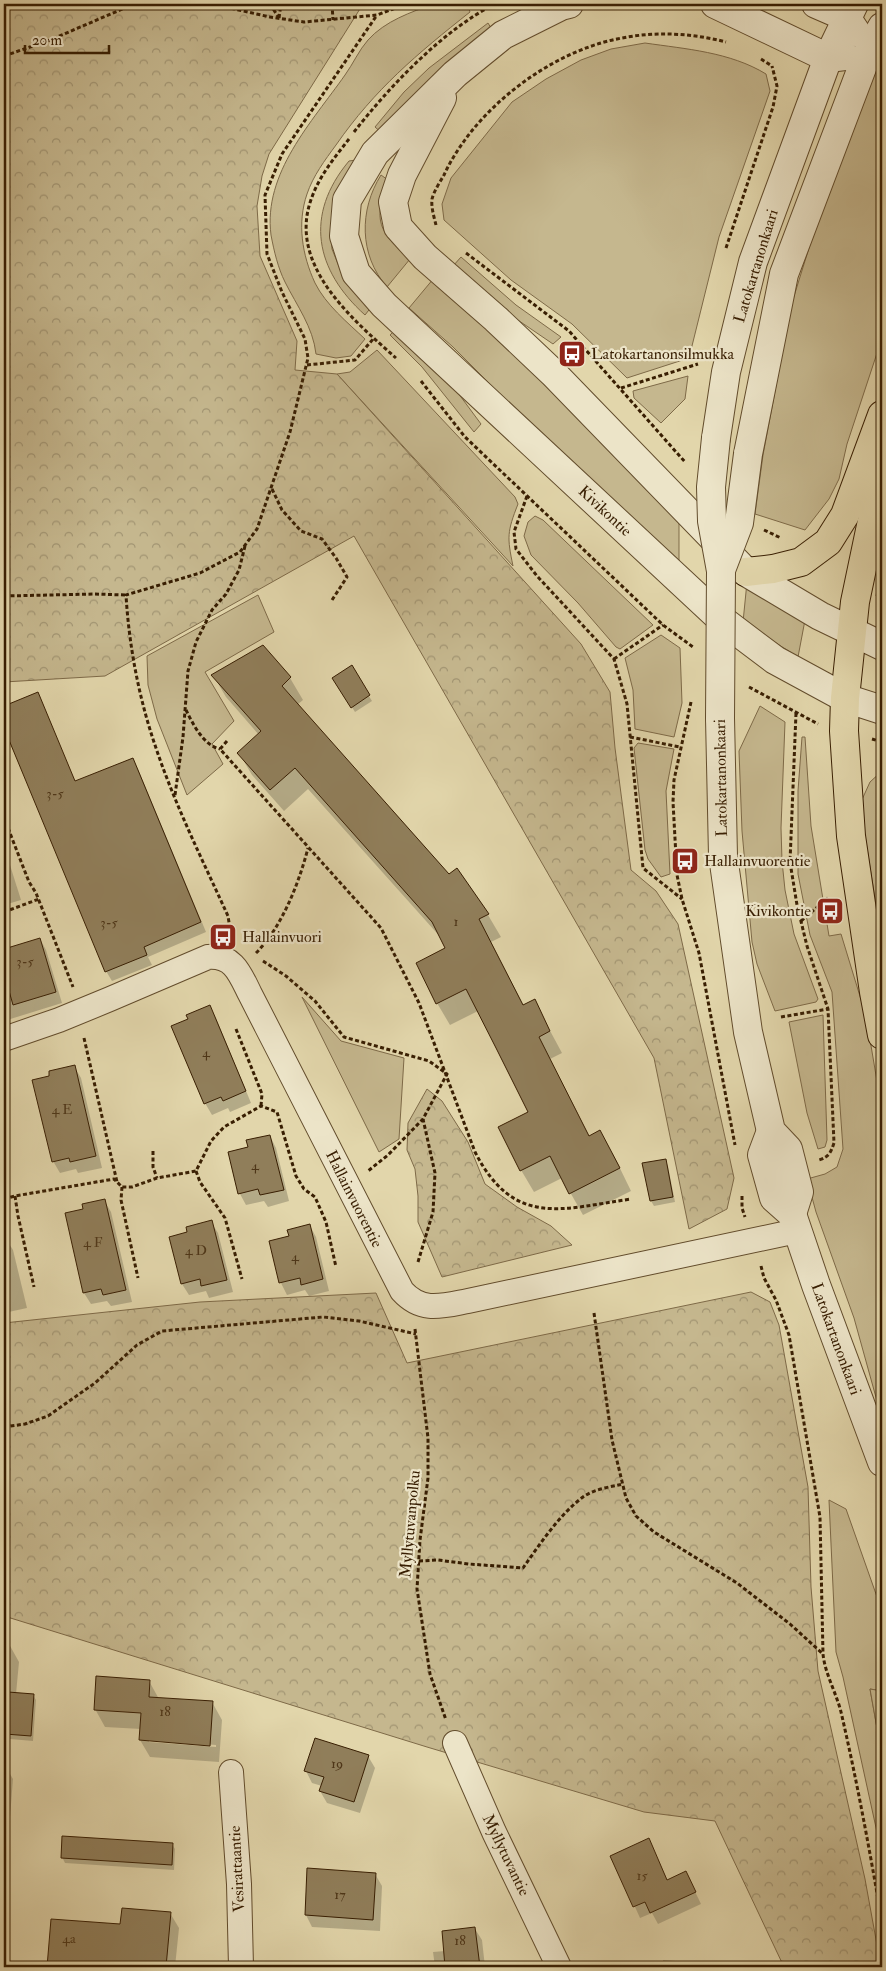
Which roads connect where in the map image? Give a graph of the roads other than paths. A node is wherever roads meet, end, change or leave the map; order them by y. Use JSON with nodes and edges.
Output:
{"nodes":[{"id":1,"x":569,"y":4,"type":"edge"},
{"id":2,"x":715,"y":4,"type":"edge"},
{"id":3,"x":816,"y":4,"type":"edge"},
{"id":4,"x":851,"y":11,"type":"edge"},
{"id":5,"x":882,"y":26,"type":"edge"},
{"id":6,"x":868,"y":52,"type":"junction"},
{"id":7,"x":828,"y":58,"type":"junction"},
{"id":8,"x":455,"y":74,"type":"junction"},
{"id":9,"x":882,"y":415,"type":"edge"},
{"id":10,"x":882,"y":473,"type":"edge"},
{"id":11,"x":733,"y":571,"type":"junction"},
{"id":12,"x":851,"y":632,"type":"junction"},
{"id":13,"x":882,"y":646,"type":"edge"},
{"id":14,"x":845,"y":698,"type":"junction"},
{"id":15,"x":882,"y":710,"type":"edge"},
{"id":16,"x":882,"y":1036,"type":"edge"},
{"id":17,"x":4,"y":1039,"type":"edge"},
{"id":18,"x":794,"y":1223,"type":"junction"},
{"id":19,"x":882,"y":1462,"type":"edge"},
{"id":20,"x":455,"y":1743,"type":"road end"},
{"id":21,"x":232,"y":1772,"type":"dead end"},
{"id":22,"x":241,"y":1967,"type":"edge"},
{"id":23,"x":559,"y":1967,"type":"edge"}],
"edges":[{"from":1,"to":8,"type":"street"},
{"from":2,"to":7,"type":"street"},
{"from":3,"to":4,"type":"street"},
{"from":4,"to":6,"type":"street"},
{"from":4,"to":7,"type":"street","name":"Latokartanonkaari"},
{"from":5,"to":6,"type":"street","name":"Latokartanonkaari"},
{"from":6,"to":7,"type":"street"},
{"from":6,"to":11,"type":"street","name":"Latokartanonkaari","bridge":true},
{"from":7,"to":11,"type":"street","name":"Latokartanonkaari","bridge":true},
{"from":8,"to":11,"type":"street"},
{"from":8,"to":14,"type":"street","name":"Kivikontie"},
{"from":9,"to":11,"type":"highway"},
{"from":10,"to":12,"type":"highway"},
{"from":11,"to":12,"type":"street"},
{"from":11,"to":18,"type":"street","name":"Latokartanonkaari","bridge":true},
{"from":12,"to":13,"type":"street"},
{"from":12,"to":14,"type":"highway"},
{"from":14,"to":15,"type":"street","name":"Kivikontie"},
{"from":14,"to":16,"type":"highway"},
{"from":17,"to":18,"type":"street","name":"Hallainvuorentie"},
{"from":18,"to":19,"type":"street","name":"Latokartanonkaari"},
{"from":20,"to":23,"type":"street","name":"Myllytuvantie"},
{"from":21,"to":22,"type":"street","name":"Vesirattaantie"}]}
